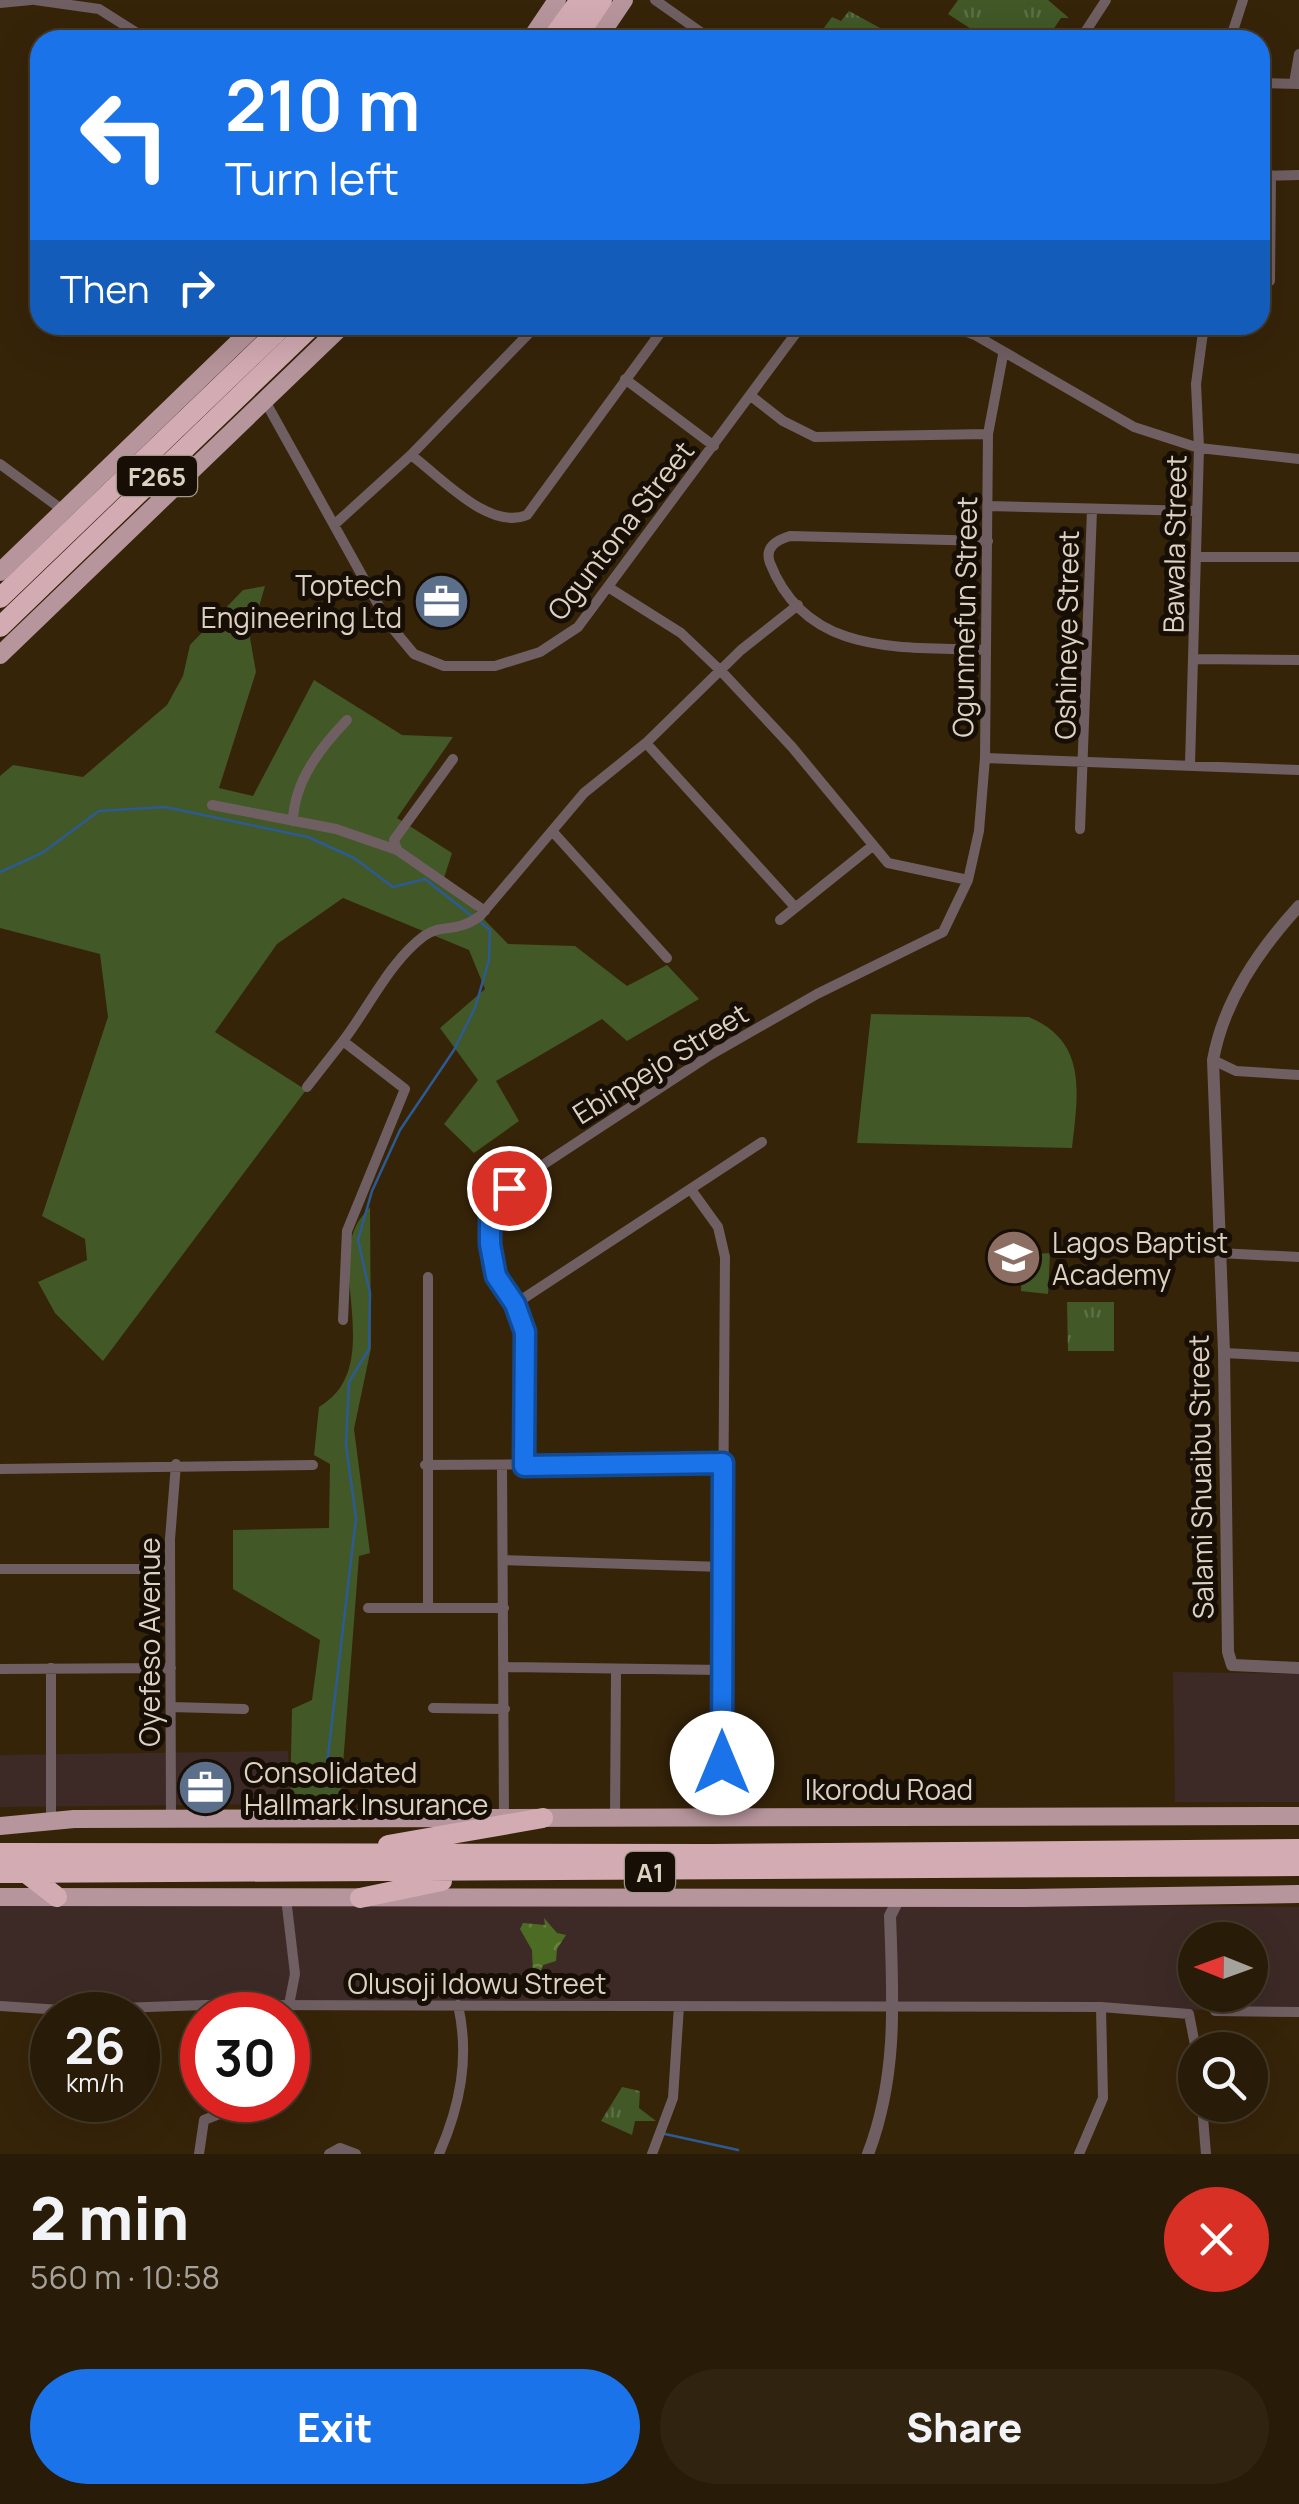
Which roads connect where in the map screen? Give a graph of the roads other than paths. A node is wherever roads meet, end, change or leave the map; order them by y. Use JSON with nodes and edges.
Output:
{"nodes":[{"id":1,"x":33,"y":0,"type":"edge"},
{"id":2,"x":557,"y":0,"type":"edge"},
{"id":3,"x":580,"y":0,"type":"edge"},
{"id":4,"x":602,"y":0,"type":"edge"},
{"id":5,"x":624,"y":0,"type":"edge"},
{"id":6,"x":655,"y":0,"type":"edge"},
{"id":7,"x":1106,"y":0,"type":"edge"},
{"id":8,"x":1243,"y":0,"type":"edge"},
{"id":9,"x":0,"y":3,"type":"edge"},
{"id":10,"x":132,"y":30,"type":"edge"},
{"id":11,"x":537,"y":30,"type":"edge"},
{"id":12,"x":558,"y":30,"type":"edge"},
{"id":13,"x":582,"y":30,"type":"edge"},
{"id":14,"x":603,"y":30,"type":"edge"},
{"id":15,"x":698,"y":30,"type":"edge"},
{"id":16,"x":1086,"y":30,"type":"edge"},
{"id":17,"x":1233,"y":30,"type":"edge"},
{"id":18,"x":1299,"y":54,"type":"edge"},
{"id":19,"x":1270,"y":83,"type":"edge"},
{"id":20,"x":1297,"y":84,"type":"edge"},
{"id":21,"x":1270,"y":175,"type":"edge"},
{"id":22,"x":1299,"y":175,"type":"edge"},
{"id":23,"x":246,"y":335,"type":"edge"},
{"id":24,"x":274,"y":335,"type":"edge"},
{"id":25,"x":304,"y":335,"type":"edge"},
{"id":26,"x":333,"y":335,"type":"edge"},
{"id":27,"x":527,"y":335,"type":"edge"},
{"id":28,"x":658,"y":335,"type":"edge"},
{"id":29,"x":795,"y":335,"type":"edge"},
{"id":30,"x":981,"y":335,"type":"edge"},
{"id":31,"x":1203,"y":335,"type":"edge"},
{"id":32,"x":1002,"y":355,"type":"junction"},
{"id":33,"x":624,"y":380,"type":"junction"},
{"id":34,"x":751,"y":396,"type":"junction"},
{"id":35,"x":265,"y":401,"type":"junction"},
{"id":36,"x":988,"y":434,"type":"junction"},
{"id":37,"x":714,"y":446,"type":"junction"},
{"id":38,"x":1199,"y":448,"type":"junction"},
{"id":39,"x":412,"y":455,"type":"junction"},
{"id":40,"x":1299,"y":459,"type":"edge"},
{"id":41,"x":0,"y":464,"type":"edge"},
{"id":42,"x":988,"y":506,"type":"junction"},
{"id":43,"x":64,"y":510,"type":"junction"},
{"id":44,"x":1092,"y":510,"type":"junction"},
{"id":45,"x":1196,"y":511,"type":"junction"},
{"id":46,"x":335,"y":524,"type":"junction"},
{"id":47,"x":988,"y":541,"type":"junction"},
{"id":48,"x":1196,"y":557,"type":"junction"},
{"id":49,"x":1299,"y":557,"type":"edge"},
{"id":50,"x":0,"y":572,"type":"edge"},
{"id":51,"x":608,"y":587,"type":"junction"},
{"id":52,"x":0,"y":598,"type":"edge"},
{"id":53,"x":798,"y":606,"type":"junction"},
{"id":54,"x":0,"y":627,"type":"edge"},
{"id":55,"x":985,"y":650,"type":"junction"},
{"id":56,"x":0,"y":655,"type":"edge"},
{"id":57,"x":1194,"y":659,"type":"junction"},
{"id":58,"x":1299,"y":660,"type":"edge"},
{"id":59,"x":722,"y":672,"type":"junction"},
{"id":60,"x":347,"y":720,"type":"dead end"},
{"id":61,"x":646,"y":743,"type":"junction"},
{"id":62,"x":986,"y":758,"type":"junction"},
{"id":63,"x":454,"y":759,"type":"dead end"},
{"id":64,"x":1086,"y":762,"type":"junction"},
{"id":65,"x":1190,"y":764,"type":"junction"},
{"id":66,"x":1299,"y":770,"type":"edge"},
{"id":67,"x":212,"y":805,"type":"dead end"},
{"id":68,"x":293,"y":821,"type":"junction"},
{"id":69,"x":1080,"y":829,"type":"dead end"},
{"id":70,"x":553,"y":832,"type":"junction"},
{"id":71,"x":871,"y":847,"type":"junction"},
{"id":72,"x":397,"y":850,"type":"junction"},
{"id":73,"x":968,"y":880,"type":"junction"},
{"id":74,"x":1299,"y":906,"type":"edge"},
{"id":75,"x":796,"y":907,"type":"junction"},
{"id":76,"x":482,"y":913,"type":"junction"},
{"id":77,"x":780,"y":920,"type":"dead end"},
{"id":78,"x":667,"y":958,"type":"dead end"},
{"id":79,"x":342,"y":1041,"type":"junction"},
{"id":80,"x":1213,"y":1060,"type":"junction"},
{"id":81,"x":1299,"y":1075,"type":"edge"},
{"id":82,"x":307,"y":1087,"type":"dead end"},
{"id":83,"x":762,"y":1142,"type":"dead end"},
{"id":84,"x":692,"y":1191,"type":"junction"},
{"id":85,"x":1218,"y":1253,"type":"junction"},
{"id":86,"x":1299,"y":1256,"type":"edge"},
{"id":87,"x":428,"y":1277,"type":"dead end"},
{"id":88,"x":515,"y":1304,"type":"junction"},
{"id":89,"x":343,"y":1320,"type":"dead end"},
{"id":90,"x":1224,"y":1353,"type":"junction"},
{"id":91,"x":1299,"y":1357,"type":"edge"},
{"id":92,"x":723,"y":1463,"type":"junction"},
{"id":93,"x":176,"y":1464,"type":"junction"},
{"id":94,"x":313,"y":1465,"type":"dead end"},
{"id":95,"x":425,"y":1465,"type":"junction"},
{"id":96,"x":502,"y":1466,"type":"junction"},
{"id":97,"x":524,"y":1466,"type":"junction"},
{"id":98,"x":0,"y":1469,"type":"edge"},
{"id":99,"x":504,"y":1560,"type":"junction"},
{"id":100,"x":723,"y":1567,"type":"junction"},
{"id":101,"x":0,"y":1569,"type":"edge"},
{"id":102,"x":170,"y":1569,"type":"junction"},
{"id":103,"x":368,"y":1608,"type":"dead end"},
{"id":104,"x":428,"y":1608,"type":"junction"},
{"id":105,"x":504,"y":1608,"type":"junction"},
{"id":106,"x":506,"y":1666,"type":"junction"},
{"id":107,"x":52,"y":1668,"type":"junction"},
{"id":108,"x":170,"y":1668,"type":"junction"},
{"id":109,"x":1299,"y":1668,"type":"edge"},
{"id":110,"x":0,"y":1669,"type":"edge"},
{"id":111,"x":722,"y":1670,"type":"junction"},
{"id":112,"x":616,"y":1672,"type":"junction"},
{"id":113,"x":171,"y":1708,"type":"junction"},
{"id":114,"x":244,"y":1708,"type":"dead end"},
{"id":115,"x":433,"y":1708,"type":"dead end"},
{"id":116,"x":505,"y":1709,"type":"junction"},
{"id":117,"x":615,"y":1816,"type":"junction"},
{"id":118,"x":1299,"y":1816,"type":"edge"},
{"id":119,"x":720,"y":1817,"type":"junction"},
{"id":120,"x":504,"y":1818,"type":"junction"},
{"id":121,"x":543,"y":1818,"type":"junction"},
{"id":122,"x":172,"y":1819,"type":"junction"},
{"id":123,"x":51,"y":1822,"type":"junction"},
{"id":124,"x":0,"y":1826,"type":"edge"},
{"id":125,"x":1299,"y":1850,"type":"edge"},
{"id":126,"x":0,"y":1853,"type":"edge"},
{"id":127,"x":334,"y":1854,"type":"junction"},
{"id":128,"x":1299,"y":1866,"type":"edge"},
{"id":129,"x":0,"y":1872,"type":"edge"},
{"id":130,"x":26,"y":1873,"type":"junction"},
{"id":131,"x":483,"y":1873,"type":"junction"},
{"id":132,"x":1299,"y":1894,"type":"edge"},
{"id":133,"x":876,"y":1896,"type":"junction"},
{"id":134,"x":900,"y":1896,"type":"junction"},
{"id":135,"x":0,"y":1897,"type":"edge"},
{"id":136,"x":57,"y":1897,"type":"junction"},
{"id":137,"x":286,"y":1898,"type":"junction"},
{"id":138,"x":360,"y":1898,"type":"junction"},
{"id":139,"x":890,"y":1916,"type":"junction"},
{"id":140,"x":292,"y":1992,"type":"edge"},
{"id":141,"x":458,"y":2005,"type":"junction"},
{"id":142,"x":0,"y":2006,"type":"edge"},
{"id":143,"x":678,"y":2006,"type":"junction"},
{"id":144,"x":894,"y":2006,"type":"junction"},
{"id":145,"x":1101,"y":2007,"type":"junction"},
{"id":146,"x":310,"y":2009,"type":"edge"},
{"id":147,"x":180,"y":2010,"type":"edge"},
{"id":148,"x":1268,"y":2012,"type":"edge"},
{"id":149,"x":1299,"y":2012,"type":"edge"},
{"id":150,"x":1192,"y":2032,"type":"edge"},
{"id":151,"x":204,"y":2122,"type":"edge"},
{"id":152,"x":1203,"y":2122,"type":"edge"},
{"id":153,"x":199,"y":2154,"type":"edge"},
{"id":154,"x":329,"y":2154,"type":"edge"},
{"id":155,"x":356,"y":2154,"type":"edge"},
{"id":156,"x":439,"y":2154,"type":"edge"},
{"id":157,"x":652,"y":2154,"type":"edge"},
{"id":158,"x":868,"y":2154,"type":"edge"},
{"id":159,"x":1079,"y":2154,"type":"edge"},
{"id":160,"x":1206,"y":2154,"type":"edge"}],
"edges":[{"from":1,"to":9,"type":"street"},
{"from":1,"to":10,"type":"street"},
{"from":2,"to":11,"type":"main road"},
{"from":3,"to":12,"type":"highway"},
{"from":4,"to":13,"type":"highway"},
{"from":5,"to":14,"type":"main road"},
{"from":6,"to":15,"type":"street"},
{"from":7,"to":16,"type":"street"},
{"from":8,"to":17,"type":"street"},
{"from":18,"to":20,"type":"street"},
{"from":19,"to":20,"type":"street"},
{"from":21,"to":22,"type":"street"},
{"from":23,"to":43,"type":"main road"},
{"from":24,"to":52,"type":"highway","number":"F265"},
{"from":25,"to":54,"type":"highway","number":"F265"},
{"from":26,"to":35,"type":"main road"},
{"from":27,"to":39,"type":"street"},
{"from":28,"to":33,"type":"street"},
{"from":29,"to":34,"type":"street","name":"Oguntona Street"},
{"from":30,"to":32,"type":"street"},
{"from":31,"to":38,"type":"street","name":"Bawala Street"},
{"from":32,"to":36,"type":"street","name":"Ogunmefun Street"},
{"from":32,"to":38,"type":"street"},
{"from":33,"to":37,"type":"street"},
{"from":33,"to":39,"type":"street"},
{"from":34,"to":36,"type":"street"},
{"from":34,"to":37,"type":"street","name":"Oguntona Street"},
{"from":35,"to":46,"type":"street","name":"Oguntona Street"},
{"from":35,"to":56,"type":"main road"},
{"from":36,"to":42,"type":"street","name":"Ogunmefun Street"},
{"from":37,"to":51,"type":"street","name":"Oguntona Street"},
{"from":38,"to":40,"type":"street"},
{"from":38,"to":45,"type":"street","name":"Bawala Street"},
{"from":39,"to":46,"type":"street"},
{"from":41,"to":43,"type":"street"},
{"from":42,"to":44,"type":"street"},
{"from":42,"to":47,"type":"street","name":"Ogunmefun Street"},
{"from":43,"to":50,"type":"main road"},
{"from":44,"to":45,"type":"street"},
{"from":44,"to":64,"type":"street","name":"Oshineye Street"},
{"from":45,"to":48,"type":"street","name":"Bawala Street"},
{"from":46,"to":51,"type":"street","name":"Oguntona Street"},
{"from":47,"to":53,"type":"street"},
{"from":47,"to":55,"type":"street","name":"Ogunmefun Street"},
{"from":48,"to":49,"type":"street"},
{"from":48,"to":57,"type":"street","name":"Bawala Street"},
{"from":51,"to":59,"type":"street"},
{"from":53,"to":55,"type":"street"},
{"from":53,"to":59,"type":"street"},
{"from":55,"to":62,"type":"street","name":"Ogunmefun Street"},
{"from":57,"to":58,"type":"street"},
{"from":57,"to":65,"type":"street","name":"Bawala Street"},
{"from":59,"to":61,"type":"street"},
{"from":59,"to":71,"type":"street"},
{"from":60,"to":68,"type":"street"},
{"from":61,"to":70,"type":"street"},
{"from":61,"to":75,"type":"street"},
{"from":62,"to":64,"type":"street"},
{"from":62,"to":73,"type":"street","name":"Ogunmefun Street"},
{"from":63,"to":72,"type":"street"},
{"from":64,"to":65,"type":"street"},
{"from":64,"to":69,"type":"street","name":"Oshineye Street"},
{"from":65,"to":66,"type":"street"},
{"from":67,"to":68,"type":"street"},
{"from":68,"to":72,"type":"street"},
{"from":70,"to":76,"type":"street"},
{"from":70,"to":78,"type":"street"},
{"from":71,"to":73,"type":"street"},
{"from":71,"to":75,"type":"street"},
{"from":72,"to":76,"type":"street"},
{"from":73,"to":88,"type":"street","name":"Ebinpejo Street"},
{"from":74,"to":80,"type":"street","name":"Salami Shuaibu Street"},
{"from":75,"to":77,"type":"street"},
{"from":76,"to":79,"type":"street"},
{"from":79,"to":82,"type":"street"},
{"from":79,"to":89,"type":"street"},
{"from":80,"to":81,"type":"street"},
{"from":80,"to":85,"type":"street","name":"Salami Shuaibu Street"},
{"from":83,"to":84,"type":"street"},
{"from":84,"to":88,"type":"street"},
{"from":84,"to":92,"type":"street"},
{"from":85,"to":86,"type":"street"},
{"from":85,"to":90,"type":"street","name":"Salami Shuaibu Street"},
{"from":87,"to":95,"type":"street"},
{"from":88,"to":97,"type":"street","name":"Ebinpejo Street"},
{"from":90,"to":91,"type":"street"},
{"from":90,"to":109,"type":"street","name":"Salami Shuaibu Street"},
{"from":92,"to":97,"type":"street"},
{"from":92,"to":100,"type":"street"},
{"from":93,"to":94,"type":"street"},
{"from":93,"to":98,"type":"street"},
{"from":93,"to":102,"type":"street","name":"Oyefeso Avenue"},
{"from":95,"to":96,"type":"street"},
{"from":95,"to":104,"type":"street"},
{"from":96,"to":97,"type":"street"},
{"from":96,"to":99,"type":"street"},
{"from":99,"to":100,"type":"street"},
{"from":99,"to":105,"type":"street"},
{"from":100,"to":111,"type":"street"},
{"from":101,"to":102,"type":"street"},
{"from":102,"to":108,"type":"street","name":"Oyefeso Avenue"},
{"from":103,"to":104,"type":"street"},
{"from":104,"to":105,"type":"street"},
{"from":105,"to":106,"type":"street"},
{"from":106,"to":112,"type":"street"},
{"from":106,"to":116,"type":"street"},
{"from":107,"to":108,"type":"street"},
{"from":107,"to":110,"type":"street"},
{"from":107,"to":123,"type":"street"},
{"from":108,"to":113,"type":"street","name":"Oyefeso Avenue"},
{"from":111,"to":112,"type":"street"},
{"from":111,"to":119,"type":"street"},
{"from":112,"to":117,"type":"street"},
{"from":113,"to":114,"type":"street"},
{"from":113,"to":122,"type":"street","name":"Oyefeso Avenue"},
{"from":115,"to":116,"type":"street"},
{"from":116,"to":120,"type":"street"},
{"from":117,"to":119,"type":"main road","name":"Ikorodu Road"},
{"from":117,"to":121,"type":"main road","name":"Ikorodu Road"},
{"from":118,"to":119,"type":"main road","name":"Ikorodu Road"},
{"from":120,"to":121,"type":"main road","name":"Ikorodu Road"},
{"from":120,"to":122,"type":"main road","name":"Ikorodu Road"},
{"from":121,"to":127,"type":"highway"},
{"from":122,"to":123,"type":"main road","name":"Ikorodu Road"},
{"from":123,"to":124,"type":"main road","name":"Ikorodu Road"},
{"from":125,"to":127,"type":"highway","number":"A1"},
{"from":126,"to":127,"type":"highway","number":"A1"},
{"from":128,"to":131,"type":"highway","number":"A1"},
{"from":129,"to":130,"type":"highway","number":"A1"},
{"from":130,"to":131,"type":"highway","number":"A1"},
{"from":130,"to":136,"type":"highway"},
{"from":131,"to":138,"type":"highway"},
{"from":132,"to":134,"type":"main road"},
{"from":133,"to":134,"type":"main road"},
{"from":133,"to":138,"type":"main road"},
{"from":133,"to":139,"type":"street"},
{"from":134,"to":139,"type":"street"},
{"from":135,"to":136,"type":"main road"},
{"from":136,"to":137,"type":"main road"},
{"from":137,"to":138,"type":"main road"},
{"from":137,"to":140,"type":"street"},
{"from":139,"to":144,"type":"street"},
{"from":141,"to":143,"type":"street","name":"Olusoji Idowu Street"},
{"from":141,"to":146,"type":"street","name":"Olusoji Idowu Street"},
{"from":141,"to":156,"type":"street"},
{"from":142,"to":147,"type":"street","name":"Olusoji Idowu Street"},
{"from":143,"to":144,"type":"street","name":"Olusoji Idowu Street"},
{"from":143,"to":157,"type":"street"},
{"from":144,"to":145,"type":"street","name":"Olusoji Idowu Street"},
{"from":144,"to":158,"type":"street"},
{"from":145,"to":150,"type":"street","name":"Olusoji Idowu Street"},
{"from":145,"to":159,"type":"street"},
{"from":148,"to":149,"type":"street"},
{"from":151,"to":153,"type":"street"},
{"from":152,"to":160,"type":"street"},
{"from":154,"to":155,"type":"street"}]}
